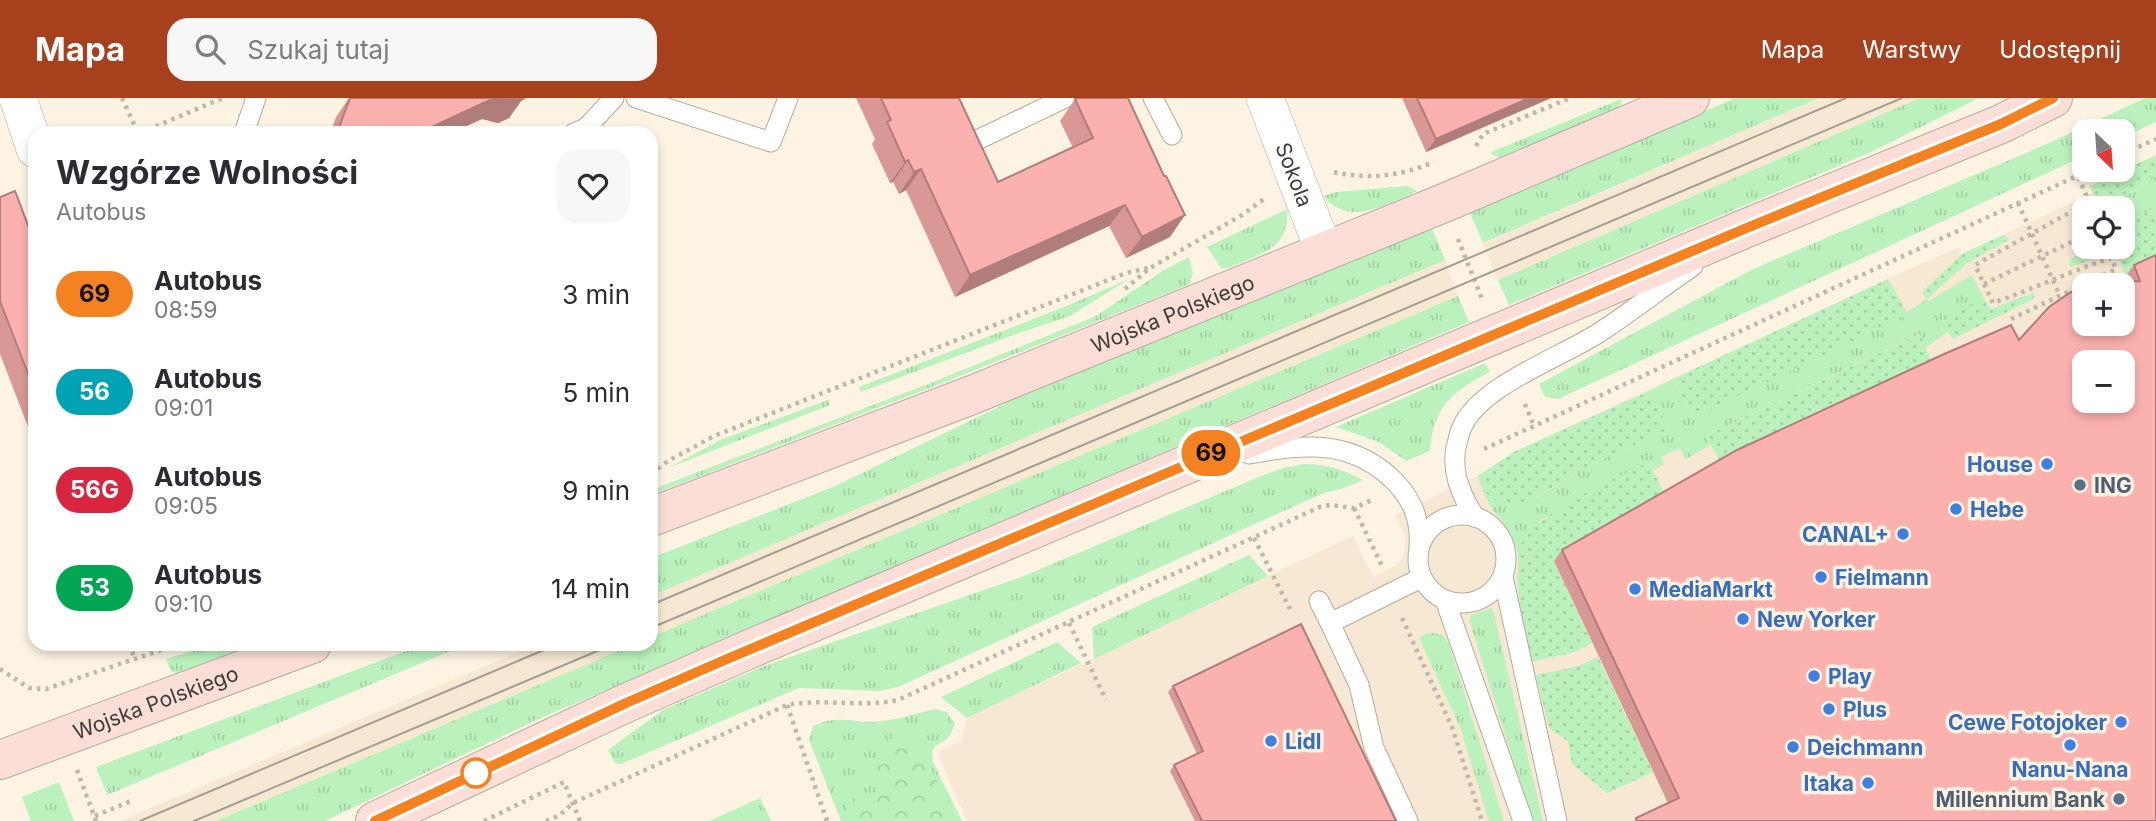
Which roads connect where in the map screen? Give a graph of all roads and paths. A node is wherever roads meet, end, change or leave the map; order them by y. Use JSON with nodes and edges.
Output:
{"nodes":[{"id":1,"x":18,"y":98,"type":"edge"},
{"id":2,"x":122,"y":98,"type":"edge"},
{"id":3,"x":223,"y":98,"type":"edge"},
{"id":4,"x":256,"y":98,"type":"edge"},
{"id":5,"x":614,"y":98,"type":"edge"},
{"id":6,"x":636,"y":98,"type":"edge"},
{"id":7,"x":788,"y":98,"type":"edge"},
{"id":8,"x":1065,"y":98,"type":"edge"},
{"id":9,"x":1153,"y":98,"type":"edge"},
{"id":10,"x":1265,"y":98,"type":"edge"},
{"id":11,"x":1570,"y":98,"type":"edge"},
{"id":12,"x":1690,"y":98,"type":"edge"},
{"id":13,"x":2053,"y":98,"type":"edge"},
{"id":14,"x":136,"y":126,"type":"edge"},
{"id":15,"x":156,"y":126,"type":"edge"},
{"id":16,"x":246,"y":126,"type":"edge"},
{"id":17,"x":588,"y":126,"type":"edge"},
{"id":18,"x":28,"y":128,"type":"edge"},
{"id":19,"x":1172,"y":135,"type":"dead end"},
{"id":20,"x":2156,"y":139,"type":"edge"},
{"id":21,"x":971,"y":143,"type":"edge"},
{"id":22,"x":2135,"y":149,"type":"edge"},
{"id":23,"x":1464,"y":151,"type":"dead end"},
{"id":24,"x":1440,"y":160,"type":"edge"},
{"id":25,"x":1323,"y":175,"type":"dead end"},
{"id":26,"x":2072,"y":179,"type":"edge"},
{"id":27,"x":2081,"y":182,"type":"edge"},
{"id":28,"x":1270,"y":196,"type":"dead end"},
{"id":29,"x":2018,"y":203,"type":"junction"},
{"id":30,"x":1749,"y":227,"type":"junction"},
{"id":31,"x":2032,"y":234,"type":"junction"},
{"id":32,"x":2072,"y":242,"type":"edge"},
{"id":33,"x":1324,"y":251,"type":"junction"},
{"id":34,"x":1463,"y":251,"type":"dead end"},
{"id":35,"x":2042,"y":256,"type":"junction"},
{"id":36,"x":2053,"y":280,"type":"junction"},
{"id":37,"x":1984,"y":284,"type":"junction"},
{"id":38,"x":1478,"y":288,"type":"dead end"},
{"id":39,"x":2060,"y":295,"type":"junction"},
{"id":40,"x":2064,"y":304,"type":"edge"},
{"id":41,"x":2011,"y":319,"type":"dead end"},
{"id":42,"x":1520,"y":393,"type":"dead end"},
{"id":43,"x":1534,"y":426,"type":"junction"},
{"id":44,"x":1476,"y":454,"type":"dead end"},
{"id":45,"x":1179,"y":467,"type":"junction"},
{"id":46,"x":658,"y":469,"type":"edge"},
{"id":47,"x":1382,"y":495,"type":"dead end"},
{"id":48,"x":1354,"y":508,"type":"junction"},
{"id":49,"x":658,"y":514,"type":"edge"},
{"id":50,"x":1475,"y":517,"type":"junction"},
{"id":51,"x":1254,"y":538,"type":"junction"},
{"id":52,"x":1419,"y":549,"type":"junction"},
{"id":53,"x":1385,"y":573,"type":"dead end"},
{"id":54,"x":1503,"y":577,"type":"junction"},
{"id":55,"x":1422,"y":578,"type":"junction"},
{"id":56,"x":1445,"y":600,"type":"junction"},
{"id":57,"x":1319,"y":601,"type":"dead end"},
{"id":58,"x":1399,"y":611,"type":"dead end"},
{"id":59,"x":1292,"y":613,"type":"dead end"},
{"id":60,"x":1069,"y":623,"type":"junction"},
{"id":61,"x":1330,"y":623,"type":"junction"},
{"id":62,"x":132,"y":651,"type":"edge"},
{"id":63,"x":158,"y":651,"type":"edge"},
{"id":64,"x":293,"y":651,"type":"edge"},
{"id":65,"x":135,"y":659,"type":"junction"},
{"id":66,"x":0,"y":670,"type":"edge"},
{"id":67,"x":1106,"y":700,"type":"dead end"},
{"id":68,"x":787,"y":705,"type":"junction"},
{"id":69,"x":0,"y":760,"type":"edge"},
{"id":70,"x":78,"y":774,"type":"dead end"},
{"id":71,"x":131,"y":801,"type":"dead end"},
{"id":72,"x":573,"y":803,"type":"junction"},
{"id":73,"x":95,"y":819,"type":"edge"},
{"id":74,"x":375,"y":821,"type":"edge"},
{"id":75,"x":484,"y":821,"type":"edge"},
{"id":76,"x":546,"y":821,"type":"edge"},
{"id":77,"x":580,"y":821,"type":"edge"},
{"id":78,"x":827,"y":821,"type":"edge"},
{"id":79,"x":1408,"y":821,"type":"edge"},
{"id":80,"x":1482,"y":821,"type":"edge"},
{"id":81,"x":1523,"y":821,"type":"edge"},
{"id":82,"x":1558,"y":821,"type":"edge"}],
"edges":[{"from":1,"to":18,"type":"street"},
{"from":2,"to":14,"type":"path"},
{"from":3,"to":15,"type":"path"},
{"from":4,"to":16,"type":"lane"},
{"from":5,"to":17,"type":"lane"},
{"from":6,"to":7,"type":"lane"},
{"from":8,"to":21,"type":"lane"},
{"from":9,"to":19,"type":"lane"},
{"from":10,"to":33,"type":"street","name":"Sokola"},
{"from":11,"to":23,"type":"path"},
{"from":12,"to":33,"type":"street","name":"Wojska Polskiego"},
{"from":13,"to":30,"type":"street"},
{"from":20,"to":22,"type":"path"},
{"from":24,"to":25,"type":"path"},
{"from":26,"to":29,"type":"path"},
{"from":27,"to":31,"type":"path"},
{"from":28,"to":46,"type":"path"},
{"from":29,"to":31,"type":"path"},
{"from":29,"to":43,"type":"path"},
{"from":30,"to":45,"type":"street"},
{"from":30,"to":50,"type":"lane"},
{"from":31,"to":35,"type":"path"},
{"from":31,"to":37,"type":"path"},
{"from":32,"to":35,"type":"path"},
{"from":33,"to":49,"type":"street","name":"Wojska Polskiego"},
{"from":34,"to":38,"type":"path"},
{"from":35,"to":36,"type":"path"},
{"from":35,"to":37,"type":"path"},
{"from":36,"to":37,"type":"path"},
{"from":36,"to":39,"type":"path"},
{"from":36,"to":39,"type":"path"},
{"from":39,"to":40,"type":"path"},
{"from":39,"to":41,"type":"path"},
{"from":42,"to":43,"type":"path"},
{"from":43,"to":44,"type":"path"},
{"from":45,"to":52,"type":"lane"},
{"from":45,"to":74,"type":"street"},
{"from":47,"to":48,"type":"path"},
{"from":48,"to":51,"type":"path"},
{"from":48,"to":53,"type":"path"},
{"from":50,"to":52,"type":"lane"},
{"from":50,"to":54,"type":"lane"},
{"from":51,"to":59,"type":"path"},
{"from":51,"to":60,"type":"path"},
{"from":52,"to":55,"type":"lane"},
{"from":54,"to":56,"type":"lane"},
{"from":54,"to":82,"type":"lane"},
{"from":55,"to":56,"type":"lane"},
{"from":55,"to":61,"type":"lane"},
{"from":56,"to":81,"type":"lane"},
{"from":57,"to":61,"type":"lane"},
{"from":58,"to":80,"type":"path"},
{"from":60,"to":67,"type":"path"},
{"from":60,"to":68,"type":"path"},
{"from":61,"to":79,"type":"lane"},
{"from":62,"to":65,"type":"path"},
{"from":63,"to":65,"type":"path"},
{"from":64,"to":69,"type":"street","name":"Wojska Polskiego"},
{"from":65,"to":66,"type":"path"},
{"from":68,"to":72,"type":"path"},
{"from":68,"to":78,"type":"path"},
{"from":70,"to":73,"type":"path"},
{"from":71,"to":73,"type":"path"},
{"from":72,"to":75,"type":"path"},
{"from":72,"to":76,"type":"path"},
{"from":72,"to":77,"type":"path"}]}
